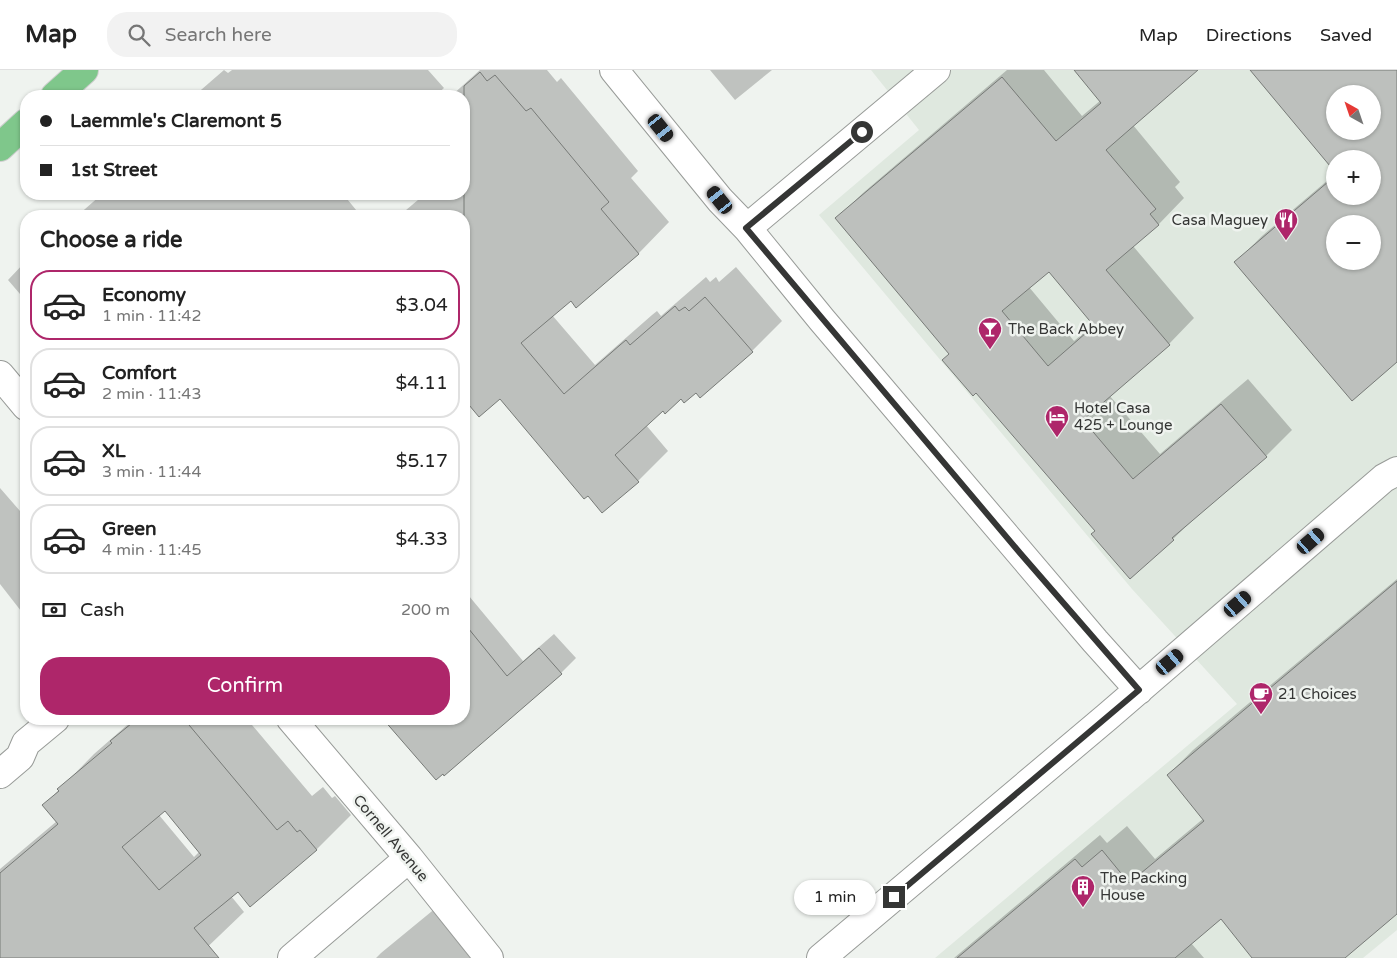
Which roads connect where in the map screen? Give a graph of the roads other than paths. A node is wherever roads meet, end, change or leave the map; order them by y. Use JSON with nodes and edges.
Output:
{"nodes":[{"id":1,"x":84,"y":70,"type":"edge"},
{"id":2,"x":614,"y":70,"type":"edge"},
{"id":3,"x":936,"y":70,"type":"edge"},
{"id":4,"x":62,"y":90,"type":"edge"},
{"id":5,"x":20,"y":129,"type":"edge"},
{"id":6,"x":0,"y":147,"type":"edge"},
{"id":7,"x":746,"y":228,"type":"junction"},
{"id":8,"x":0,"y":375,"type":"edge"},
{"id":9,"x":20,"y":399,"type":"edge"},
{"id":10,"x":1393,"y":469,"type":"edge"},
{"id":11,"x":1139,"y":690,"type":"junction"},
{"id":12,"x":48,"y":725,"type":"edge"},
{"id":13,"x":296,"y":725,"type":"edge"},
{"id":14,"x":0,"y":774,"type":"edge"},
{"id":15,"x":409,"y":858,"type":"junction"},
{"id":16,"x":292,"y":958,"type":"edge"},
{"id":17,"x":489,"y":958,"type":"edge"},
{"id":18,"x":821,"y":958,"type":"edge"}],
"edges":[{"from":1,"to":4,"type":"main road"},
{"from":2,"to":7,"type":"street"},
{"from":3,"to":7,"type":"street"},
{"from":5,"to":6,"type":"main road"},
{"from":7,"to":11,"type":"street"},
{"from":8,"to":9,"type":"street"},
{"from":10,"to":11,"type":"street"},
{"from":11,"to":18,"type":"street"},
{"from":12,"to":14,"type":"street"},
{"from":13,"to":15,"type":"street","name":"Cornell Avenue"},
{"from":15,"to":16,"type":"street"},
{"from":15,"to":17,"type":"street","name":"Cornell Avenue"}]}
